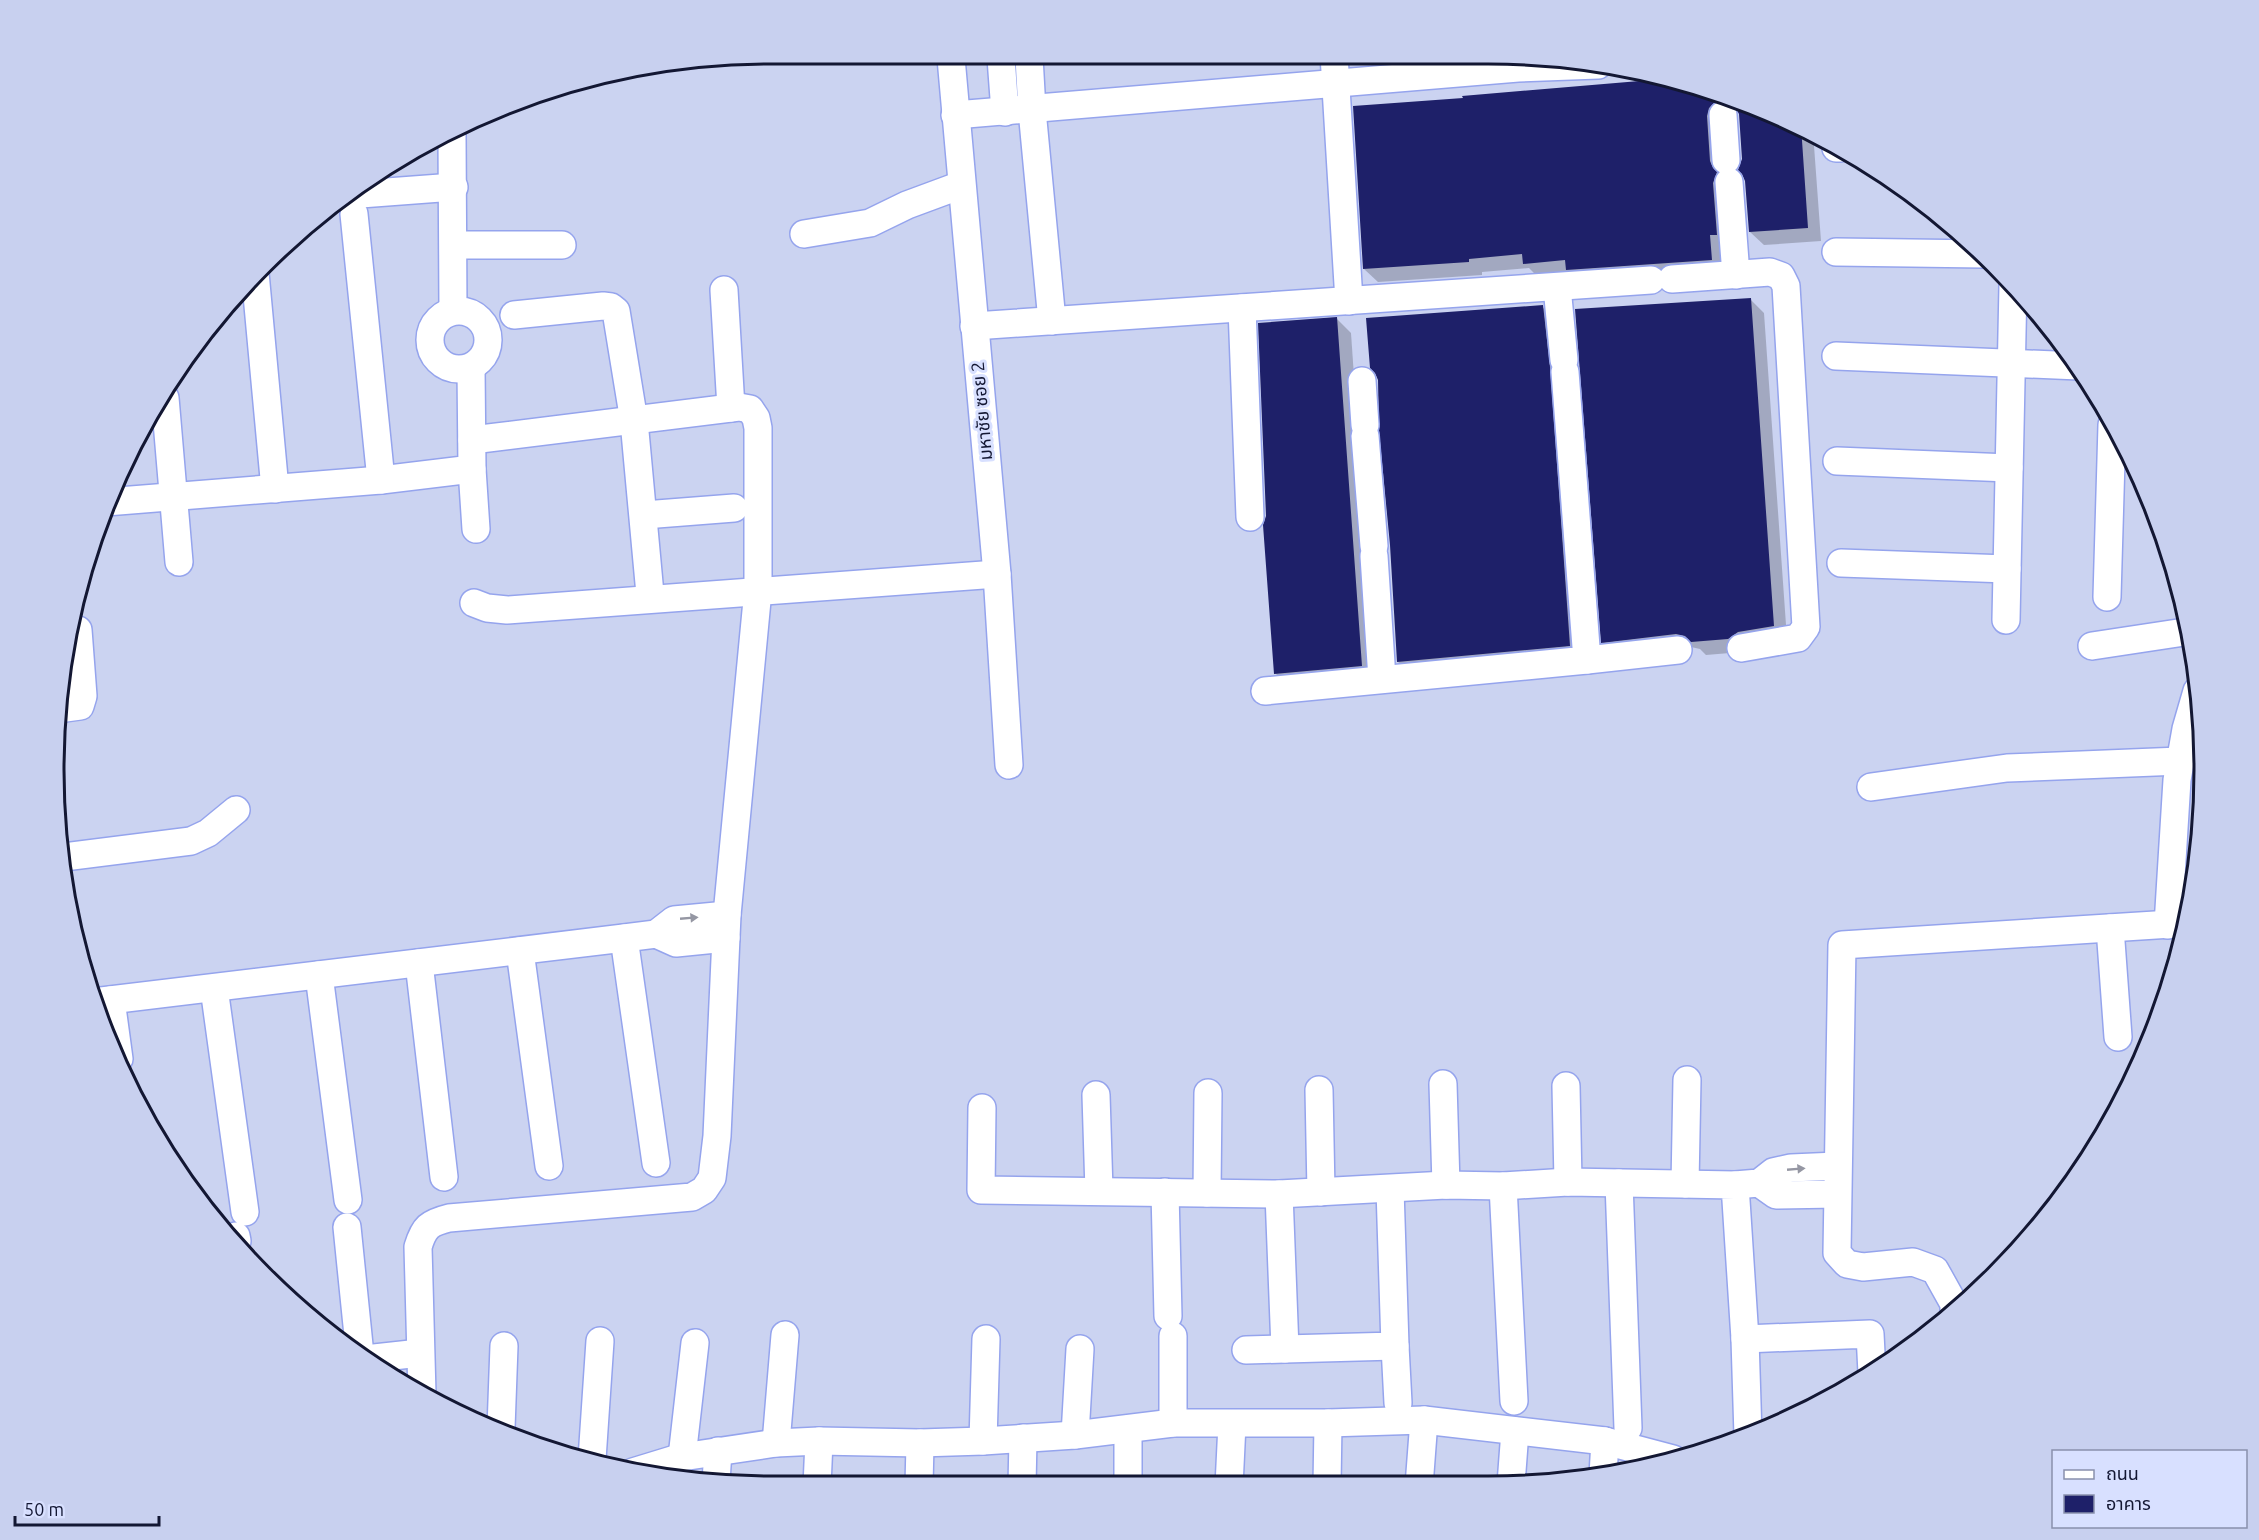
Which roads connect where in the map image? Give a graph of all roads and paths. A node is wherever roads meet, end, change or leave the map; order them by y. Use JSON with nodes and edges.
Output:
{"nodes":[{"id":1,"x":951,"y":64,"type":"edge"},
{"id":2,"x":1001,"y":64,"type":"edge"},
{"id":3,"x":1029,"y":64,"type":"edge"},
{"id":4,"x":1334,"y":64,"type":"edge"},
{"id":5,"x":1497,"y":64,"type":"edge"},
{"id":6,"x":1335,"y":84,"type":"junction"},
{"id":7,"x":1032,"y":110,"type":"junction"},
{"id":8,"x":1005,"y":112,"type":"junction"},
{"id":9,"x":954,"y":115,"type":"junction"},
{"id":10,"x":1723,"y":115,"type":"dead end"},
{"id":11,"x":452,"y":140,"type":"edge"},
{"id":12,"x":961,"y":185,"type":"junction"},
{"id":13,"x":454,"y":187,"type":"junction"},
{"id":14,"x":361,"y":196,"type":"edge"},
{"id":15,"x":357,"y":198,"type":"edge"},
{"id":16,"x":804,"y":234,"type":"dead end"},
{"id":17,"x":454,"y":245,"type":"junction"},
{"id":18,"x":562,"y":245,"type":"dead end"},
{"id":19,"x":1836,"y":252,"type":"dead end"},
{"id":20,"x":1969,"y":254,"type":"edge"},
{"id":21,"x":1736,"y":274,"type":"junction"},
{"id":22,"x":256,"y":287,"type":"edge"},
{"id":23,"x":1557,"y":287,"type":"junction"},
{"id":24,"x":724,"y":290,"type":"dead end"},
{"id":25,"x":2013,"y":298,"type":"edge"},
{"id":26,"x":1349,"y":301,"type":"junction"},
{"id":27,"x":1242,"y":308,"type":"junction"},
{"id":28,"x":453,"y":311,"type":"junction"},
{"id":29,"x":514,"y":315,"type":"dead end"},
{"id":30,"x":1052,"y":321,"type":"junction"},
{"id":31,"x":974,"y":326,"type":"junction"},
{"id":32,"x":1836,"y":356,"type":"dead end"},
{"id":33,"x":2012,"y":365,"type":"junction"},
{"id":34,"x":2067,"y":366,"type":"edge"},
{"id":35,"x":471,"y":368,"type":"junction"},
{"id":36,"x":1362,"y":381,"type":"dead end"},
{"id":37,"x":166,"y":406,"type":"edge"},
{"id":38,"x":731,"y":408,"type":"junction"},
{"id":39,"x":634,"y":422,"type":"junction"},
{"id":40,"x":2112,"y":439,"type":"edge"},
{"id":41,"x":472,"y":440,"type":"junction"},
{"id":42,"x":1837,"y":461,"type":"dead end"},
{"id":43,"x":2009,"y":468,"type":"junction"},
{"id":44,"x":472,"y":469,"type":"junction"},
{"id":45,"x":381,"y":480,"type":"junction"},
{"id":46,"x":275,"y":489,"type":"junction"},
{"id":47,"x":175,"y":497,"type":"junction"},
{"id":48,"x":118,"y":501,"type":"edge"},
{"id":49,"x":734,"y":508,"type":"dead end"},
{"id":50,"x":644,"y":515,"type":"junction"},
{"id":51,"x":1250,"y":517,"type":"dead end"},
{"id":52,"x":476,"y":530,"type":"dead end"},
{"id":53,"x":179,"y":562,"type":"dead end"},
{"id":54,"x":1841,"y":562,"type":"dead end"},
{"id":55,"x":2007,"y":569,"type":"junction"},
{"id":56,"x":997,"y":574,"type":"junction"},
{"id":57,"x":758,"y":591,"type":"junction"},
{"id":58,"x":650,"y":594,"type":"dead end"},
{"id":59,"x":2107,"y":597,"type":"dead end"},
{"id":60,"x":474,"y":603,"type":"dead end"},
{"id":61,"x":2006,"y":620,"type":"dead end"},
{"id":62,"x":78,"y":632,"type":"edge"},
{"id":63,"x":2181,"y":633,"type":"edge"},
{"id":64,"x":2092,"y":646,"type":"dead end"},
{"id":65,"x":1741,"y":648,"type":"dead end"},
{"id":66,"x":1678,"y":650,"type":"dead end"},
{"id":67,"x":1587,"y":660,"type":"junction"},
{"id":68,"x":1382,"y":679,"type":"junction"},
{"id":69,"x":1265,"y":691,"type":"dead end"},
{"id":70,"x":68,"y":708,"type":"edge"},
{"id":71,"x":2191,"y":710,"type":"edge"},
{"id":72,"x":2180,"y":761,"type":"junction"},
{"id":73,"x":1009,"y":765,"type":"dead end"},
{"id":74,"x":1871,"y":787,"type":"dead end"},
{"id":75,"x":236,"y":810,"type":"dead end"},
{"id":76,"x":70,"y":855,"type":"edge"},
{"id":77,"x":2178,"y":920,"type":"edge"},
{"id":78,"x":2178,"y":924,"type":"edge"},
{"id":79,"x":726,"y":927,"type":"junction"},
{"id":80,"x":2110,"y":928,"type":"junction"},
{"id":81,"x":624,"y":938,"type":"junction"},
{"id":82,"x":520,"y":951,"type":"junction"},
{"id":83,"x":419,"y":963,"type":"junction"},
{"id":84,"x":318,"y":975,"type":"junction"},
{"id":85,"x":214,"y":988,"type":"junction"},
{"id":86,"x":103,"y":1001,"type":"edge"},
{"id":87,"x":2118,"y":1037,"type":"dead end"},
{"id":88,"x":1687,"y":1080,"type":"dead end"},
{"id":89,"x":1443,"y":1084,"type":"dead end"},
{"id":90,"x":1566,"y":1086,"type":"dead end"},
{"id":91,"x":1319,"y":1090,"type":"dead end"},
{"id":92,"x":1208,"y":1093,"type":"dead end"},
{"id":93,"x":1096,"y":1095,"type":"dead end"},
{"id":94,"x":982,"y":1108,"type":"dead end"},
{"id":95,"x":656,"y":1164,"type":"dead end"},
{"id":96,"x":549,"y":1166,"type":"dead end"},
{"id":97,"x":1837,"y":1166,"type":"junction"},
{"id":98,"x":444,"y":1177,"type":"dead end"},
{"id":99,"x":1568,"y":1182,"type":"junction"},
{"id":100,"x":1618,"y":1183,"type":"junction"},
{"id":101,"x":1685,"y":1184,"type":"junction"},
{"id":102,"x":1747,"y":1184,"type":"junction"},
{"id":103,"x":1446,"y":1185,"type":"junction"},
{"id":104,"x":1503,"y":1186,"type":"junction"},
{"id":105,"x":1390,"y":1189,"type":"junction"},
{"id":106,"x":1099,"y":1191,"type":"junction"},
{"id":107,"x":1165,"y":1192,"type":"junction"},
{"id":108,"x":1207,"y":1192,"type":"junction"},
{"id":109,"x":1321,"y":1192,"type":"junction"},
{"id":110,"x":1279,"y":1194,"type":"junction"},
{"id":111,"x":1837,"y":1194,"type":"junction"},
{"id":112,"x":348,"y":1200,"type":"dead end"},
{"id":113,"x":346,"y":1227,"type":"dead end"},
{"id":114,"x":240,"y":1230,"type":"edge"},
{"id":115,"x":1953,"y":1301,"type":"edge"},
{"id":116,"x":785,"y":1335,"type":"dead end"},
{"id":117,"x":1745,"y":1339,"type":"junction"},
{"id":118,"x":986,"y":1340,"type":"dead end"},
{"id":119,"x":600,"y":1341,"type":"dead end"},
{"id":120,"x":359,"y":1343,"type":"edge"},
{"id":121,"x":695,"y":1343,"type":"dead end"},
{"id":122,"x":504,"y":1346,"type":"dead end"},
{"id":123,"x":1395,"y":1346,"type":"junction"},
{"id":124,"x":1080,"y":1348,"type":"dead end"},
{"id":125,"x":1285,"y":1349,"type":"junction"},
{"id":126,"x":1246,"y":1350,"type":"dead end"},
{"id":127,"x":420,"y":1353,"type":"junction"},
{"id":128,"x":379,"y":1357,"type":"edge"},
{"id":129,"x":1871,"y":1363,"type":"edge"},
{"id":130,"x":421,"y":1383,"type":"edge"},
{"id":131,"x":1514,"y":1401,"type":"dead end"},
{"id":132,"x":1398,"y":1403,"type":"dead end"},
{"id":133,"x":1424,"y":1420,"type":"junction"},
{"id":134,"x":501,"y":1422,"type":"edge"},
{"id":135,"x":1328,"y":1423,"type":"junction"},
{"id":136,"x":1173,"y":1424,"type":"junction"},
{"id":137,"x":1232,"y":1424,"type":"junction"},
{"id":138,"x":1748,"y":1426,"type":"edge"},
{"id":139,"x":1629,"y":1428,"type":"dead end"},
{"id":140,"x":1128,"y":1429,"type":"junction"},
{"id":141,"x":1515,"y":1431,"type":"junction"},
{"id":142,"x":1075,"y":1435,"type":"junction"},
{"id":143,"x":1023,"y":1438,"type":"junction"},
{"id":144,"x":819,"y":1441,"type":"junction"},
{"id":145,"x":983,"y":1441,"type":"junction"},
{"id":146,"x":1605,"y":1441,"type":"junction"},
{"id":147,"x":776,"y":1443,"type":"junction"},
{"id":148,"x":920,"y":1443,"type":"junction"},
{"id":149,"x":718,"y":1451,"type":"junction"},
{"id":150,"x":592,"y":1452,"type":"edge"},
{"id":151,"x":1657,"y":1455,"type":"edge"},
{"id":152,"x":682,"y":1457,"type":"junction"},
{"id":153,"x":656,"y":1466,"type":"edge"},
{"id":154,"x":1604,"y":1466,"type":"edge"},
{"id":155,"x":717,"y":1473,"type":"edge"},
{"id":156,"x":1512,"y":1475,"type":"edge"},
{"id":157,"x":817,"y":1476,"type":"edge"},
{"id":158,"x":919,"y":1476,"type":"edge"},
{"id":159,"x":1022,"y":1476,"type":"edge"},
{"id":160,"x":1128,"y":1476,"type":"edge"},
{"id":161,"x":1229,"y":1476,"type":"edge"},
{"id":162,"x":1327,"y":1476,"type":"edge"},
{"id":163,"x":1420,"y":1476,"type":"edge"}],
"edges":[{"from":1,"to":9,"type":"street","name":"มหาชัย ซอย 2"},
{"from":2,"to":8,"type":"street"},
{"from":3,"to":7,"type":"street"},
{"from":4,"to":6,"type":"street"},
{"from":5,"to":6,"type":"street"},
{"from":6,"to":7,"type":"street"},
{"from":6,"to":26,"type":"street"},
{"from":7,"to":8,"type":"street"},
{"from":7,"to":30,"type":"street"},
{"from":8,"to":9,"type":"street"},
{"from":9,"to":12,"type":"street","name":"มหาชัย ซอย 2"},
{"from":10,"to":21,"type":"street"},
{"from":11,"to":13,"type":"street"},
{"from":12,"to":16,"type":"street"},
{"from":12,"to":31,"type":"street","name":"มหาชัย ซอย 2"},
{"from":13,"to":14,"type":"street"},
{"from":13,"to":17,"type":"street"},
{"from":15,"to":45,"type":"street"},
{"from":17,"to":18,"type":"street"},
{"from":17,"to":28,"type":"street"},
{"from":19,"to":20,"type":"street"},
{"from":21,"to":23,"type":"street"},
{"from":21,"to":65,"type":"street"},
{"from":22,"to":46,"type":"street"},
{"from":23,"to":26,"type":"street"},
{"from":23,"to":67,"type":"street"},
{"from":24,"to":38,"type":"street"},
{"from":25,"to":33,"type":"street"},
{"from":26,"to":27,"type":"street"},
{"from":27,"to":30,"type":"street"},
{"from":27,"to":51,"type":"street"},
{"from":28,"to":35,"type":"street"},
{"from":28,"to":35,"type":"street"},
{"from":29,"to":39,"type":"street"},
{"from":30,"to":31,"type":"street"},
{"from":31,"to":56,"type":"street","name":"มหาชัย ซอย 2"},
{"from":32,"to":33,"type":"street"},
{"from":33,"to":34,"type":"street"},
{"from":33,"to":43,"type":"street"},
{"from":35,"to":41,"type":"street"},
{"from":36,"to":68,"type":"street"},
{"from":37,"to":47,"type":"street"},
{"from":38,"to":39,"type":"street"},
{"from":38,"to":57,"type":"street"},
{"from":39,"to":41,"type":"street"},
{"from":39,"to":50,"type":"street"},
{"from":40,"to":59,"type":"street"},
{"from":41,"to":44,"type":"street"},
{"from":42,"to":43,"type":"street"},
{"from":43,"to":55,"type":"street"},
{"from":44,"to":45,"type":"street"},
{"from":44,"to":52,"type":"street"},
{"from":45,"to":46,"type":"street"},
{"from":46,"to":47,"type":"street"},
{"from":47,"to":48,"type":"street"},
{"from":47,"to":53,"type":"street"},
{"from":49,"to":50,"type":"street"},
{"from":50,"to":58,"type":"street"},
{"from":54,"to":55,"type":"street"},
{"from":55,"to":61,"type":"street"},
{"from":56,"to":57,"type":"street"},
{"from":56,"to":73,"type":"street","name":"มหาชัย ซอย 2"},
{"from":57,"to":60,"type":"street"},
{"from":57,"to":79,"type":"street"},
{"from":62,"to":70,"type":"street"},
{"from":63,"to":64,"type":"street"},
{"from":66,"to":67,"type":"street"},
{"from":67,"to":68,"type":"street"},
{"from":68,"to":69,"type":"street"},
{"from":71,"to":72,"type":"street"},
{"from":72,"to":74,"type":"street"},
{"from":72,"to":77,"type":"street"},
{"from":75,"to":76,"type":"street"},
{"from":78,"to":80,"type":"street"},
{"from":79,"to":81,"type":"street"},
{"from":79,"to":127,"type":"street"},
{"from":80,"to":87,"type":"street"},
{"from":80,"to":97,"type":"street"},
{"from":81,"to":82,"type":"street"},
{"from":81,"to":95,"type":"street"},
{"from":82,"to":83,"type":"street"},
{"from":82,"to":96,"type":"street"},
{"from":83,"to":84,"type":"street"},
{"from":83,"to":98,"type":"street"},
{"from":84,"to":85,"type":"street"},
{"from":84,"to":112,"type":"street"},
{"from":85,"to":86,"type":"street"},
{"from":85,"to":114,"type":"street"},
{"from":88,"to":101,"type":"street"},
{"from":89,"to":103,"type":"street"},
{"from":90,"to":99,"type":"street"},
{"from":91,"to":109,"type":"street"},
{"from":92,"to":108,"type":"street"},
{"from":93,"to":106,"type":"street"},
{"from":94,"to":106,"type":"street"},
{"from":102,"to":97,"type":"street","one_way":true},
{"from":97,"to":111,"type":"street"},
{"from":99,"to":100,"type":"street"},
{"from":99,"to":104,"type":"street"},
{"from":100,"to":101,"type":"street"},
{"from":100,"to":139,"type":"street"},
{"from":101,"to":102,"type":"street"},
{"from":102,"to":111,"type":"street"},
{"from":102,"to":117,"type":"street"},
{"from":103,"to":104,"type":"street"},
{"from":103,"to":105,"type":"street"},
{"from":104,"to":131,"type":"street"},
{"from":105,"to":109,"type":"street"},
{"from":105,"to":123,"type":"street"},
{"from":106,"to":107,"type":"street"},
{"from":107,"to":108,"type":"street"},
{"from":107,"to":136,"type":"street"},
{"from":108,"to":110,"type":"street"},
{"from":109,"to":110,"type":"street"},
{"from":110,"to":125,"type":"street"},
{"from":111,"to":115,"type":"street"},
{"from":113,"to":120,"type":"street"},
{"from":116,"to":147,"type":"street"},
{"from":117,"to":129,"type":"street"},
{"from":117,"to":138,"type":"street"},
{"from":118,"to":145,"type":"street"},
{"from":119,"to":150,"type":"street"},
{"from":121,"to":152,"type":"street"},
{"from":122,"to":134,"type":"street"},
{"from":123,"to":125,"type":"street"},
{"from":123,"to":132,"type":"street"},
{"from":124,"to":142,"type":"street"},
{"from":125,"to":126,"type":"street"},
{"from":127,"to":128,"type":"street"},
{"from":127,"to":130,"type":"street"},
{"from":133,"to":135,"type":"street"},
{"from":133,"to":141,"type":"street"},
{"from":133,"to":163,"type":"street"},
{"from":135,"to":137,"type":"street"},
{"from":135,"to":162,"type":"street"},
{"from":136,"to":137,"type":"street"},
{"from":136,"to":140,"type":"street"},
{"from":137,"to":161,"type":"street"},
{"from":140,"to":142,"type":"street"},
{"from":140,"to":160,"type":"street"},
{"from":141,"to":146,"type":"street"},
{"from":141,"to":156,"type":"street"},
{"from":142,"to":143,"type":"street"},
{"from":143,"to":145,"type":"street"},
{"from":143,"to":159,"type":"street"},
{"from":144,"to":147,"type":"street"},
{"from":144,"to":148,"type":"street"},
{"from":144,"to":157,"type":"street"},
{"from":145,"to":148,"type":"street"},
{"from":146,"to":151,"type":"street"},
{"from":146,"to":154,"type":"street"},
{"from":147,"to":149,"type":"street"},
{"from":148,"to":158,"type":"street"},
{"from":149,"to":152,"type":"street"},
{"from":149,"to":155,"type":"street"},
{"from":152,"to":153,"type":"street"}]}
